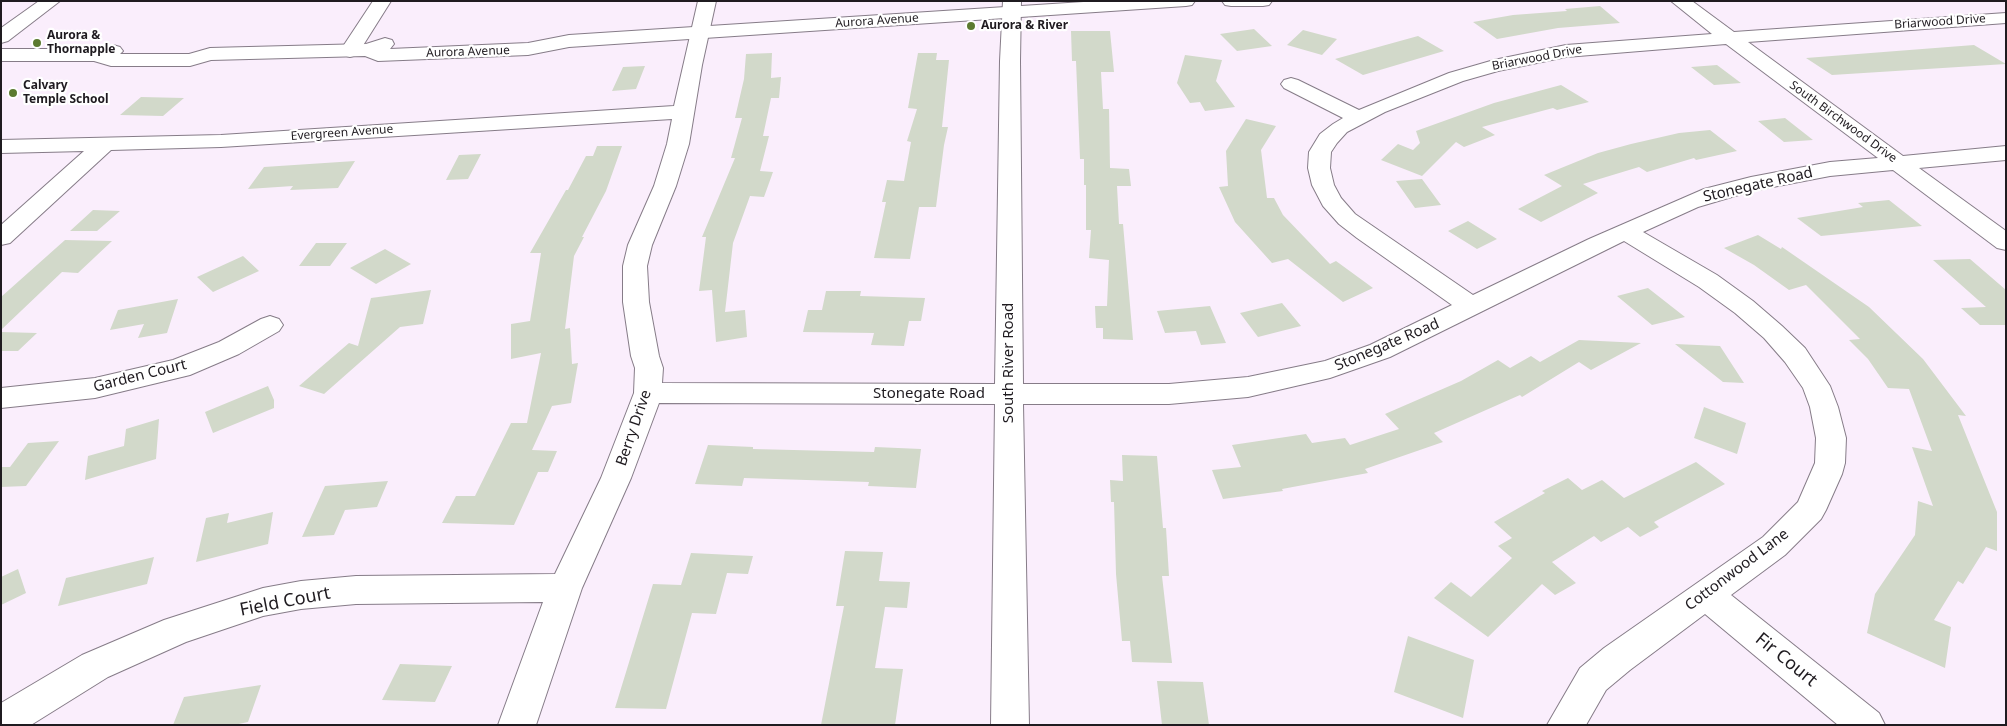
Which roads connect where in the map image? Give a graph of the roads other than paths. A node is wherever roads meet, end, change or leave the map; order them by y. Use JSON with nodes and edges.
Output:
{"nodes":[{"id":1,"x":52,"y":1,"type":"edge"},
{"id":2,"x":382,"y":1,"type":"edge"},
{"id":3,"x":706,"y":1,"type":"edge"},
{"id":4,"x":1186,"y":1,"type":"edge"},
{"id":5,"x":1231,"y":1,"type":"edge"},
{"id":6,"x":1263,"y":1,"type":"edge"},
{"id":7,"x":1680,"y":1,"type":"edge"},
{"id":8,"x":1012,"y":7,"type":"edge"},
{"id":9,"x":2006,"y":18,"type":"edge"},
{"id":10,"x":700,"y":33,"type":"junction"},
{"id":11,"x":1,"y":37,"type":"edge"},
{"id":12,"x":1730,"y":38,"type":"junction"},
{"id":13,"x":359,"y":50,"type":"junction"},
{"id":14,"x":1,"y":55,"type":"edge"},
{"id":15,"x":1291,"y":84,"type":"dead end"},
{"id":16,"x":683,"y":112,"type":"junction"},
{"id":17,"x":1358,"y":117,"type":"junction"},
{"id":18,"x":104,"y":145,"type":"junction"},
{"id":19,"x":1,"y":147,"type":"edge"},
{"id":20,"x":2006,"y":153,"type":"edge"},
{"id":21,"x":1899,"y":163,"type":"junction"},
{"id":22,"x":1625,"y":232,"type":"junction"},
{"id":23,"x":1,"y":238,"type":"edge"},
{"id":24,"x":2006,"y":242,"type":"edge"},
{"id":25,"x":1472,"y":307,"type":"junction"},
{"id":26,"x":270,"y":325,"type":"dead end"},
{"id":27,"x":648,"y":393,"type":"junction"},
{"id":28,"x":1009,"y":394,"type":"junction"},
{"id":29,"x":1,"y":398,"type":"edge"},
{"id":30,"x":565,"y":588,"type":"junction"},
{"id":31,"x":1706,"y":595,"type":"junction"},
{"id":32,"x":1,"y":723,"type":"edge"},
{"id":33,"x":516,"y":725,"type":"edge"},
{"id":34,"x":1010,"y":725,"type":"edge"},
{"id":35,"x":1566,"y":725,"type":"edge"},
{"id":36,"x":1866,"y":725,"type":"edge"}],
"edges":[{"from":1,"to":11,"type":"street"},
{"from":2,"to":13,"type":"street"},
{"from":3,"to":10,"type":"street","name":"Berry Drive"},
{"from":4,"to":8,"type":"street","name":"Aurora Avenue"},
{"from":5,"to":6,"type":"street"},
{"from":7,"to":12,"type":"street","name":"South Birchwood Drive"},
{"from":8,"to":10,"type":"street","name":"Aurora Avenue"},
{"from":8,"to":28,"type":"street","name":"South River Road"},
{"from":9,"to":12,"type":"street","name":"Briarwood Drive"},
{"from":10,"to":13,"type":"street","name":"Aurora Avenue"},
{"from":10,"to":16,"type":"street","name":"Berry Drive"},
{"from":12,"to":17,"type":"street","name":"Briarwood Drive"},
{"from":12,"to":21,"type":"street","name":"South Birchwood Drive"},
{"from":13,"to":14,"type":"street","name":"Aurora Avenue"},
{"from":15,"to":17,"type":"street"},
{"from":16,"to":18,"type":"street","name":"Evergreen Avenue"},
{"from":16,"to":27,"type":"street","name":"Berry Drive"},
{"from":17,"to":25,"type":"street","name":"Briarwood Drive"},
{"from":18,"to":19,"type":"street","name":"Evergreen Avenue"},
{"from":18,"to":23,"type":"street"},
{"from":20,"to":21,"type":"street","name":"Stonegate Road"},
{"from":21,"to":22,"type":"street","name":"Stonegate Road"},
{"from":21,"to":24,"type":"street","name":"South Birchwood Drive"},
{"from":22,"to":25,"type":"street","name":"Stonegate Road"},
{"from":22,"to":31,"type":"street","name":"Cottonwood Lane"},
{"from":25,"to":28,"type":"street","name":"Stonegate Road"},
{"from":26,"to":29,"type":"street","name":"Garden Court"},
{"from":27,"to":28,"type":"street","name":"Stonegate Road"},
{"from":27,"to":30,"type":"street","name":"Berry Drive"},
{"from":28,"to":34,"type":"street","name":"South River Road"},
{"from":30,"to":32,"type":"street","name":"Field Court"},
{"from":30,"to":33,"type":"street","name":"Berry Drive"},
{"from":31,"to":35,"type":"street","name":"Cottonwood Lane"},
{"from":31,"to":36,"type":"street","name":"Fir Court"}]}
